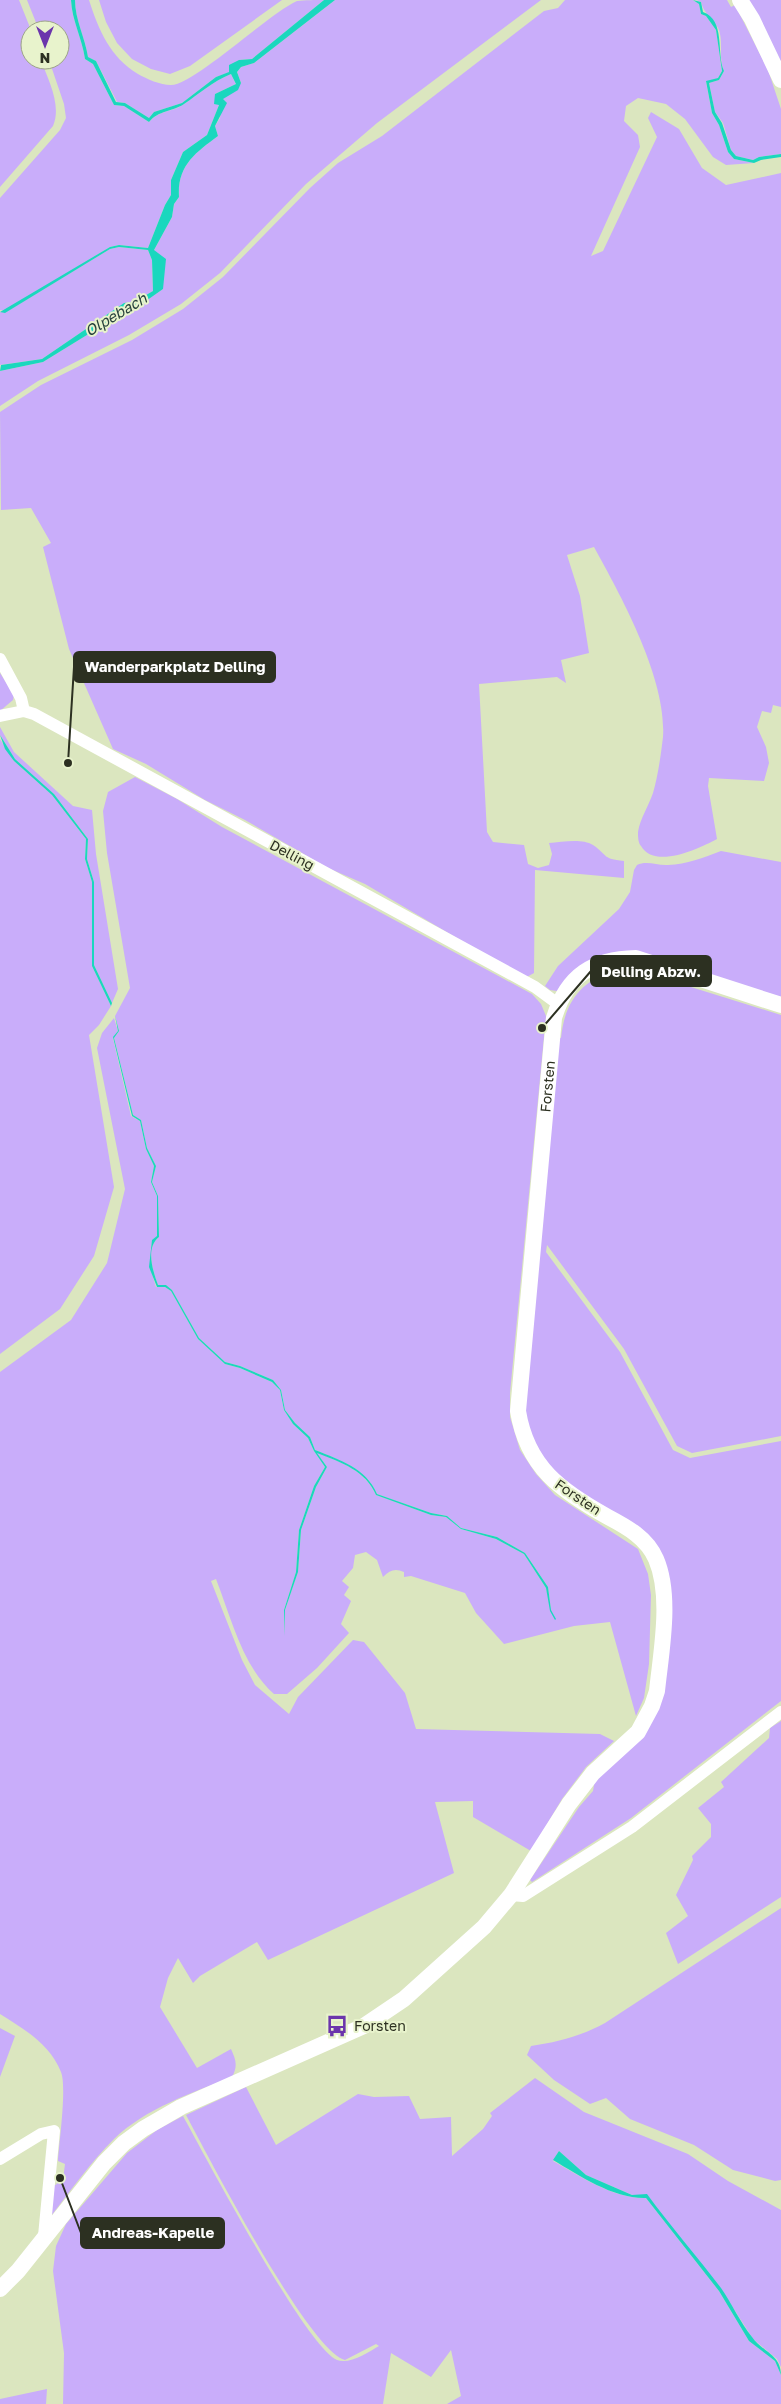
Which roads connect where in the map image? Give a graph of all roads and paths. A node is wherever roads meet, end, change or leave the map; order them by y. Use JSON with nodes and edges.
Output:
{"nodes":[{"id":1,"x":740,"y":0,"type":"edge"},
{"id":2,"x":781,"y":80,"type":"edge"},
{"id":3,"x":0,"y":658,"type":"edge"},
{"id":4,"x":24,"y":711,"type":"junction"},
{"id":5,"x":0,"y":716,"type":"edge"},
{"id":6,"x":558,"y":1004,"type":"junction"},
{"id":7,"x":781,"y":1005,"type":"edge"},
{"id":8,"x":781,"y":1712,"type":"edge"},
{"id":9,"x":511,"y":1895,"type":"junction"},
{"id":10,"x":0,"y":2159,"type":"edge"},
{"id":11,"x":44,"y":2236,"type":"junction"},
{"id":12,"x":0,"y":2289,"type":"edge"}],
"edges":[{"from":1,"to":2,"type":"street"},
{"from":3,"to":4,"type":"street"},
{"from":4,"to":5,"type":"street"},
{"from":4,"to":6,"type":"street","name":"Delling"},
{"from":6,"to":7,"type":"street"},
{"from":6,"to":9,"type":"street","name":"Forsten"},
{"from":8,"to":9,"type":"street"},
{"from":9,"to":11,"type":"street","name":"Forsten"},
{"from":10,"to":11,"type":"street"},
{"from":11,"to":12,"type":"street","name":"Forsten"}]}
